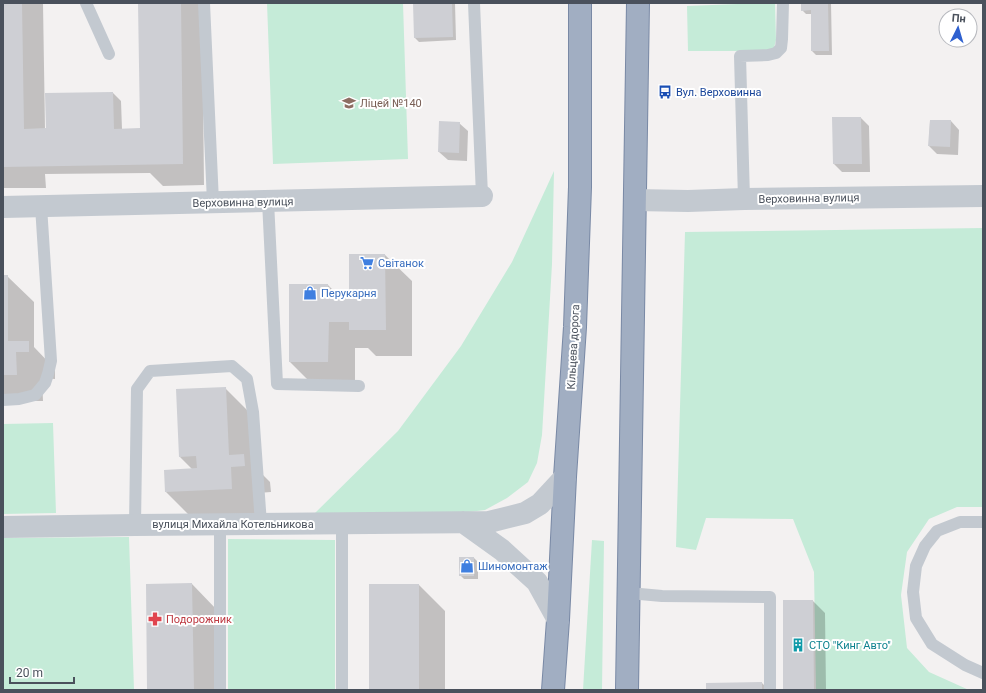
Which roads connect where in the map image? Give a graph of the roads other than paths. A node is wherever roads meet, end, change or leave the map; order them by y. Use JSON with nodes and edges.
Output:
{"nodes":[{"id":1,"x":86,"y":3,"type":"edge"},
{"id":2,"x":204,"y":3,"type":"edge"},
{"id":3,"x":474,"y":3,"type":"edge"},
{"id":4,"x":580,"y":3,"type":"edge"},
{"id":5,"x":638,"y":3,"type":"edge"},
{"id":6,"x":783,"y":3,"type":"edge"},
{"id":7,"x":109,"y":54,"type":"dead end"},
{"id":8,"x":482,"y":196,"type":"joint"},
{"id":9,"x":983,"y":196,"type":"edge"},
{"id":10,"x":744,"y":199,"type":"junction"},
{"id":11,"x":635,"y":200,"type":"junction"},
{"id":12,"x":268,"y":201,"type":"junction"},
{"id":13,"x":213,"y":202,"type":"junction"},
{"id":14,"x":41,"y":206,"type":"junction"},
{"id":15,"x":3,"y":208,"type":"edge"},
{"id":16,"x":359,"y":386,"type":"dead end"},
{"id":17,"x":3,"y":400,"type":"edge"},
{"id":18,"x":565,"y":477,"type":"junction"},
{"id":19,"x":463,"y":522,"type":"junction"},
{"id":20,"x":983,"y":522,"type":"edge"},
{"id":21,"x":220,"y":524,"type":"junction"},
{"id":22,"x":261,"y":524,"type":"junction"},
{"id":23,"x":342,"y":524,"type":"junction"},
{"id":24,"x":135,"y":525,"type":"junction"},
{"id":25,"x":3,"y":527,"type":"edge"},
{"id":26,"x":629,"y":594,"type":"junction"},
{"id":27,"x":558,"y":620,"type":"junction"},
{"id":28,"x":983,"y":664,"type":"edge"},
{"id":29,"x":965,"y":665,"type":"junction"},
{"id":30,"x":983,"y":673,"type":"edge"},
{"id":31,"x":220,"y":690,"type":"edge"},
{"id":32,"x":342,"y":690,"type":"edge"},
{"id":33,"x":553,"y":690,"type":"edge"},
{"id":34,"x":627,"y":690,"type":"edge"},
{"id":35,"x":770,"y":690,"type":"edge"}],
"edges":[{"from":1,"to":7,"type":"lane"},
{"from":2,"to":13,"type":"lane"},
{"from":3,"to":8,"type":"lane"},
{"from":4,"to":18,"type":"highway","name":"Кільцева дорога"},
{"from":5,"to":11,"type":"highway"},
{"from":6,"to":10,"type":"lane"},
{"from":8,"to":12,"type":"street","name":"Верховинна вулиця"},
{"from":9,"to":10,"type":"street","name":"Верховинна вулиця"},
{"from":10,"to":11,"type":"street","name":"Верховинна вулиця"},
{"from":11,"to":26,"type":"highway"},
{"from":12,"to":13,"type":"street","name":"Верховинна вулиця"},
{"from":12,"to":16,"type":"lane"},
{"from":13,"to":14,"type":"street","name":"Верховинна вулиця"},
{"from":14,"to":15,"type":"street","name":"Верховинна вулиця"},
{"from":14,"to":17,"type":"lane"},
{"from":18,"to":19,"type":"street","name":"вулиця Михайла Котельникова"},
{"from":18,"to":27,"type":"highway","name":"Кільцева дорога"},
{"from":19,"to":23,"type":"street","name":"вулиця Михайла Котельникова"},
{"from":19,"to":27,"type":"street"},
{"from":20,"to":29,"type":"lane"},
{"from":21,"to":22,"type":"street","name":"вулиця Михайла Котельникова"},
{"from":21,"to":24,"type":"street","name":"вулиця Михайла Котельникова"},
{"from":21,"to":31,"type":"lane"},
{"from":22,"to":23,"type":"street","name":"вулиця Михайла Котельникова"},
{"from":22,"to":24,"type":"lane"},
{"from":23,"to":32,"type":"lane"},
{"from":24,"to":25,"type":"street","name":"вулиця Михайла Котельникова"},
{"from":26,"to":34,"type":"highway"},
{"from":26,"to":35,"type":"lane"},
{"from":27,"to":33,"type":"highway","name":"Кільцева дорога"},
{"from":28,"to":29,"type":"lane"},
{"from":29,"to":30,"type":"lane"}]}
